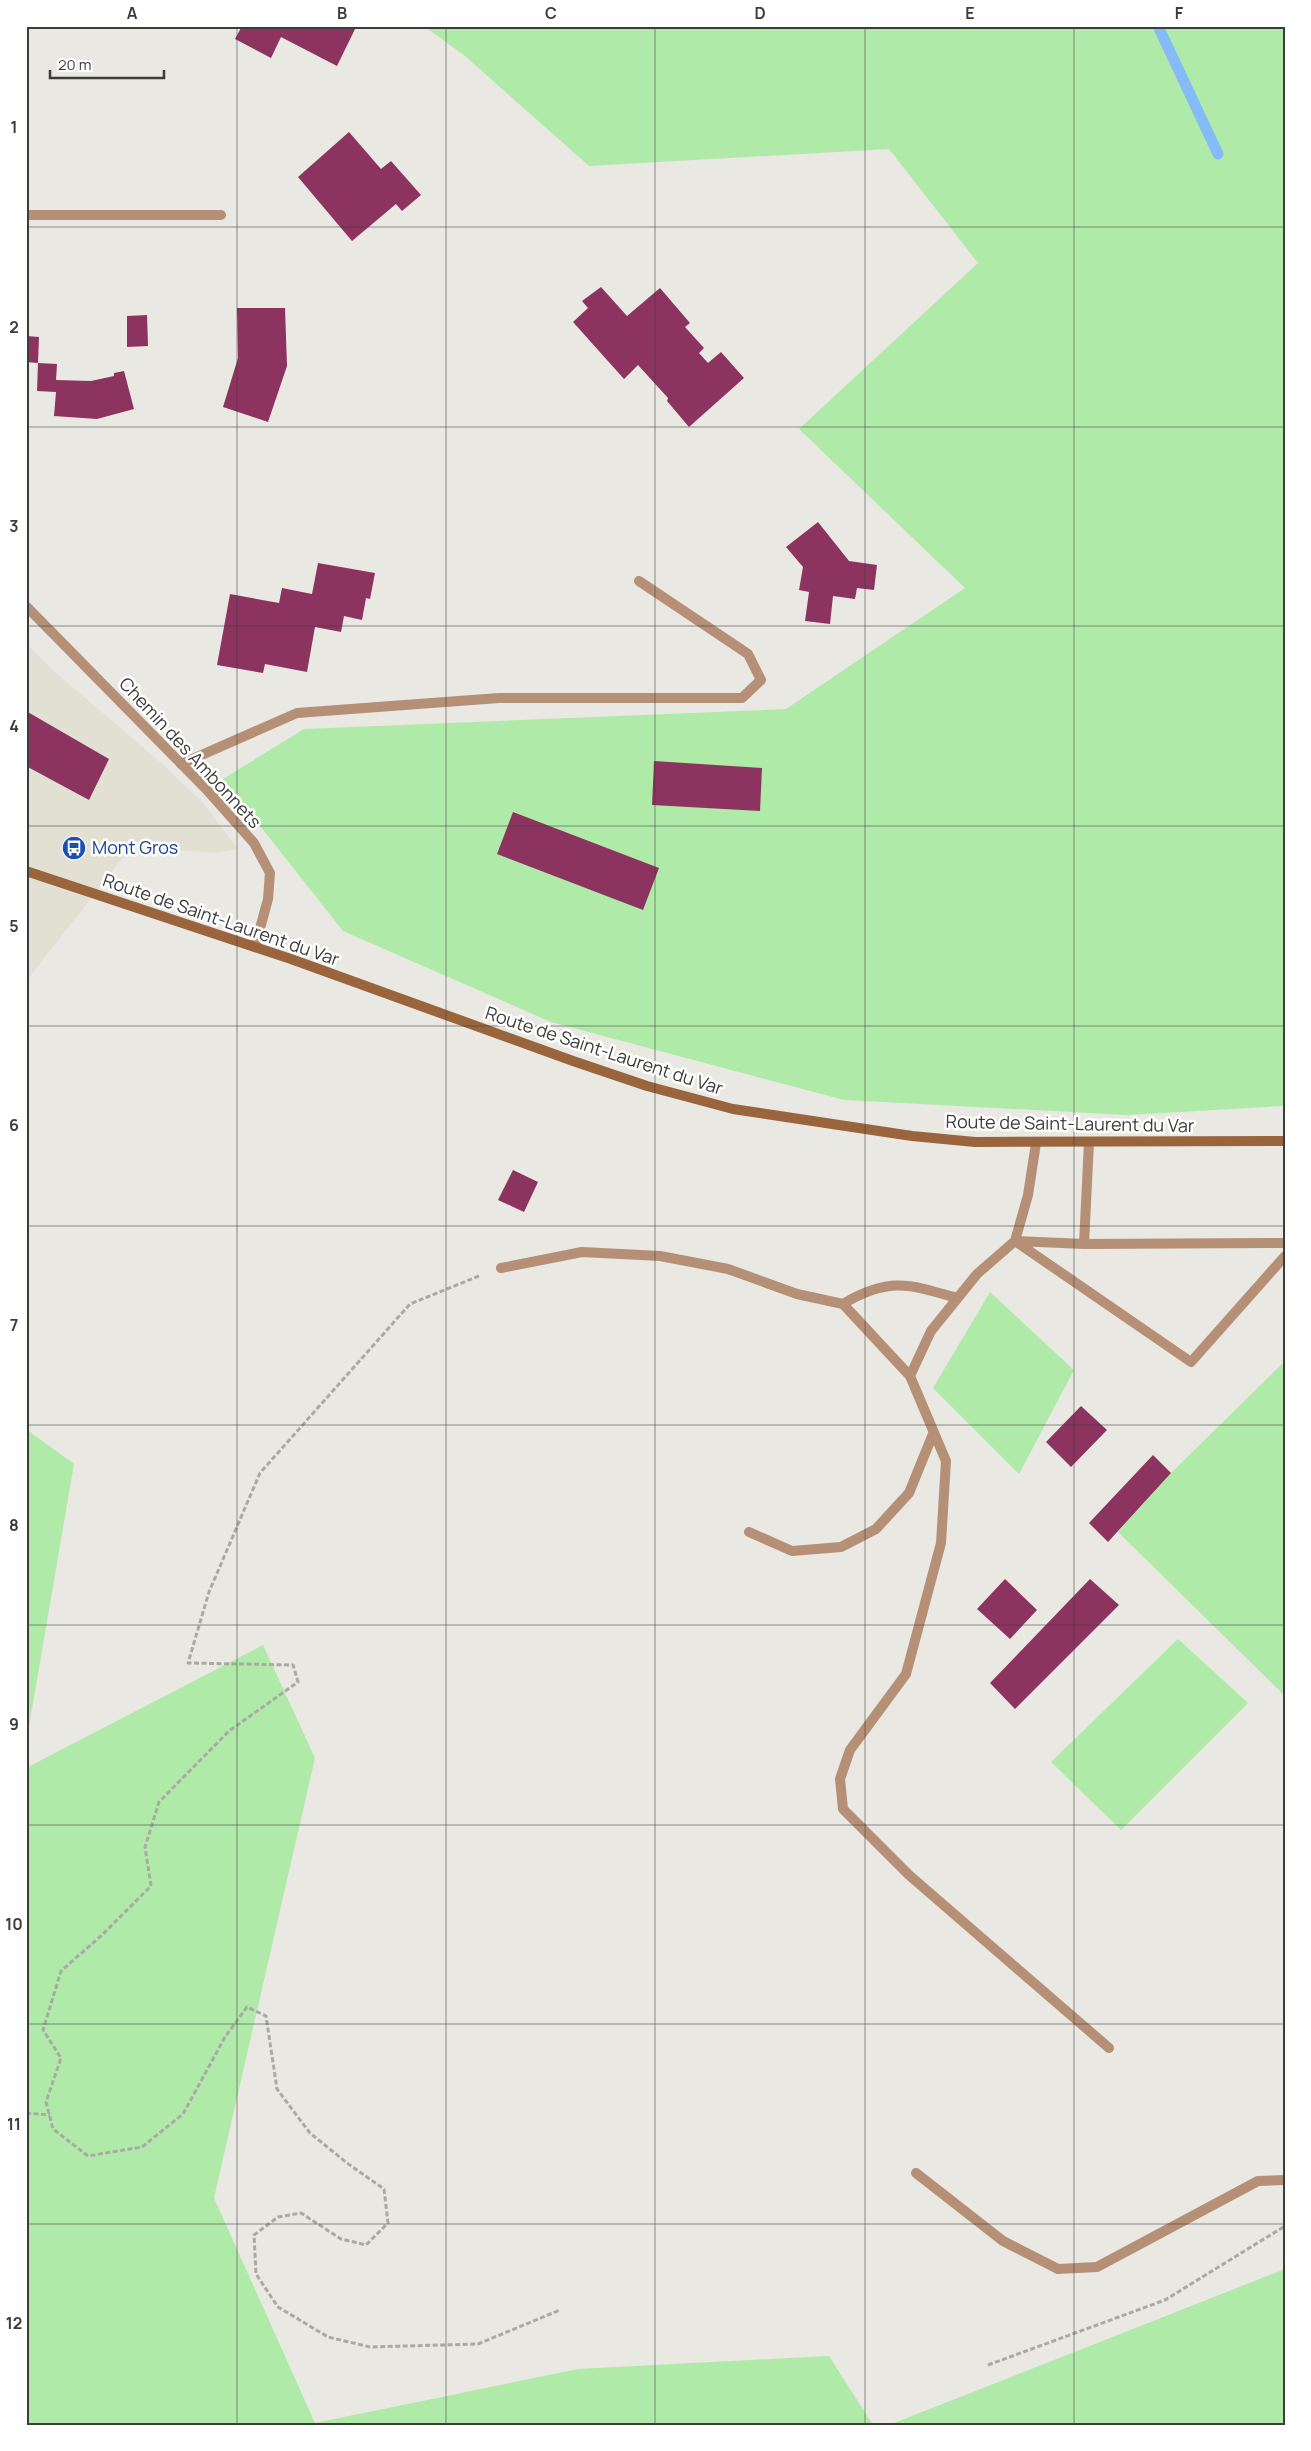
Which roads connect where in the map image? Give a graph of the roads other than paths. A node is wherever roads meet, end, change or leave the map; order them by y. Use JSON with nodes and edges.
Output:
{"nodes":[{"id":1,"x":26,"y":215,"type":"edge"},
{"id":2,"x":221,"y":215,"type":"dead end"},
{"id":3,"x":639,"y":581,"type":"dead end"},
{"id":4,"x":26,"y":606,"type":"edge"},
{"id":5,"x":181,"y":764,"type":"junction"},
{"id":6,"x":26,"y":871,"type":"edge"},
{"id":7,"x":255,"y":947,"type":"junction"},
{"id":8,"x":1285,"y":1141,"type":"edge"},
{"id":9,"x":1090,"y":1142,"type":"junction"},
{"id":10,"x":1036,"y":1143,"type":"junction"},
{"id":11,"x":1015,"y":1241,"type":"junction"},
{"id":12,"x":1285,"y":1243,"type":"edge"},
{"id":13,"x":1084,"y":1244,"type":"junction"},
{"id":14,"x":1285,"y":1256,"type":"edge"},
{"id":15,"x":501,"y":1268,"type":"road end"},
{"id":16,"x":957,"y":1298,"type":"junction"},
{"id":17,"x":843,"y":1304,"type":"junction"},
{"id":18,"x":910,"y":1376,"type":"junction"},
{"id":19,"x":934,"y":1434,"type":"junction"},
{"id":20,"x":749,"y":1532,"type":"dead end"},
{"id":21,"x":1109,"y":2048,"type":"dead end"},
{"id":22,"x":916,"y":2173,"type":"dead end"},
{"id":23,"x":1285,"y":2180,"type":"edge"}],
"edges":[{"from":1,"to":2,"type":"street"},
{"from":3,"to":5,"type":"street"},
{"from":4,"to":5,"type":"street","name":"Chemin des Ambonnets"},
{"from":5,"to":7,"type":"street","name":"Chemin des Ambonnets"},
{"from":6,"to":7,"type":"main road","name":"Route de Saint-Laurent du Var"},
{"from":7,"to":10,"type":"main road","name":"Route de Saint-Laurent du Var"},
{"from":8,"to":9,"type":"main road","name":"Route de Saint-Laurent du Var"},
{"from":9,"to":10,"type":"main road","name":"Route de Saint-Laurent du Var"},
{"from":9,"to":13,"type":"street"},
{"from":10,"to":11,"type":"street"},
{"from":11,"to":13,"type":"street"},
{"from":11,"to":14,"type":"street"},
{"from":11,"to":16,"type":"street"},
{"from":12,"to":13,"type":"street"},
{"from":15,"to":17,"type":"street"},
{"from":16,"to":17,"type":"street"},
{"from":16,"to":18,"type":"street"},
{"from":17,"to":18,"type":"street"},
{"from":18,"to":19,"type":"street"},
{"from":19,"to":20,"type":"street"},
{"from":19,"to":21,"type":"street"},
{"from":22,"to":23,"type":"street"}]}
